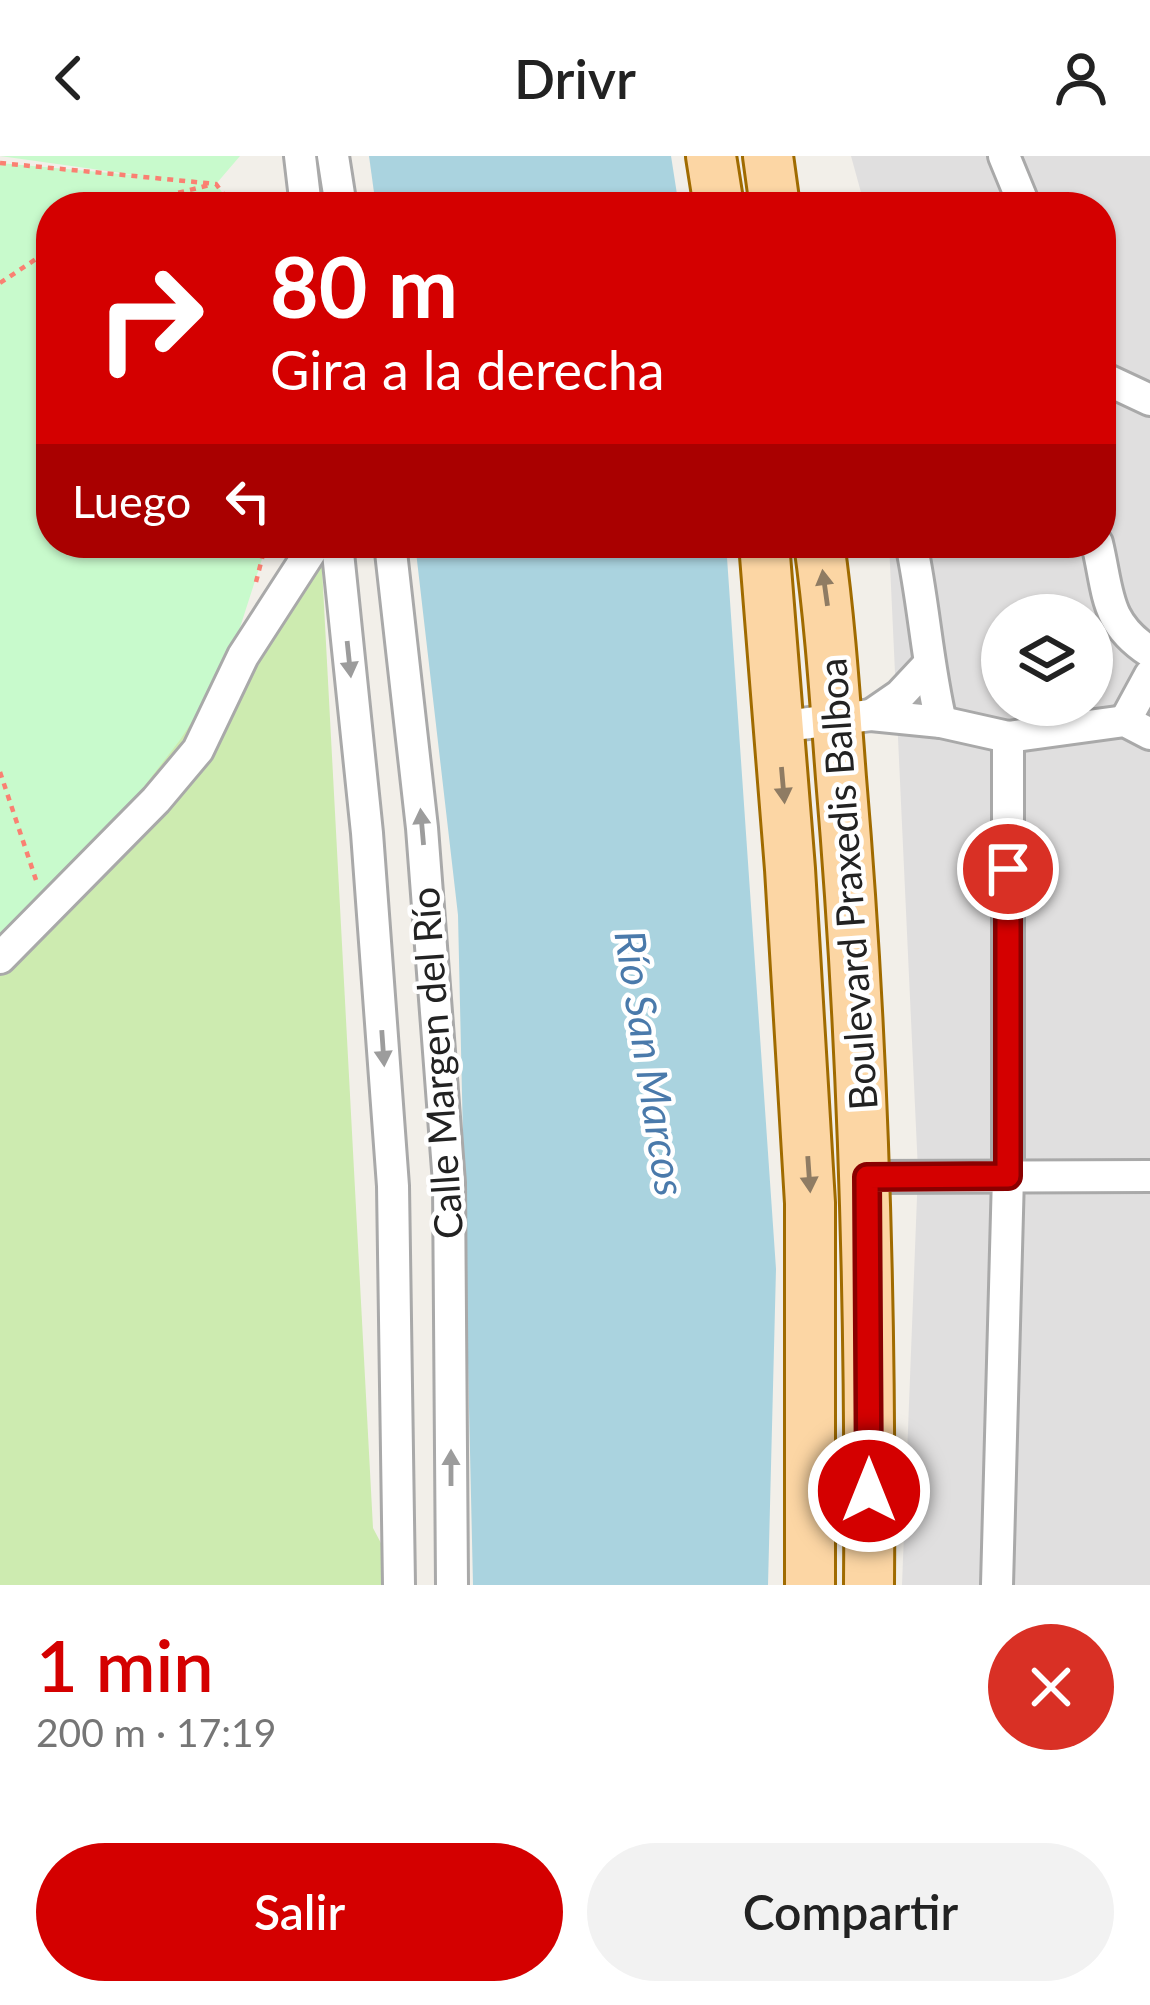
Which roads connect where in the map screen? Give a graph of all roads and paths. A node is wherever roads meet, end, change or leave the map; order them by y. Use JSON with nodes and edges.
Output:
{"nodes":[{"id":1,"x":300,"y":156,"type":"edge"},
{"id":2,"x":333,"y":156,"type":"edge"},
{"id":3,"x":711,"y":156,"type":"edge"},
{"id":4,"x":768,"y":156,"type":"edge"},
{"id":5,"x":1004,"y":156,"type":"edge"},
{"id":6,"x":0,"y":163,"type":"edge"},
{"id":7,"x":216,"y":184,"type":"junction"},
{"id":8,"x":183,"y":192,"type":"edge"},
{"id":9,"x":222,"y":192,"type":"edge"},
{"id":10,"x":304,"y":192,"type":"edge"},
{"id":11,"x":339,"y":192,"type":"edge"},
{"id":12,"x":717,"y":192,"type":"edge"},
{"id":13,"x":773,"y":192,"type":"edge"},
{"id":14,"x":1019,"y":192,"type":"edge"},
{"id":15,"x":36,"y":259,"type":"edge"},
{"id":16,"x":0,"y":283,"type":"edge"},
{"id":17,"x":1116,"y":383,"type":"edge"},
{"id":18,"x":1150,"y":400,"type":"edge"},
{"id":19,"x":306,"y":558,"type":"edge"},
{"id":20,"x":339,"y":558,"type":"edge"},
{"id":21,"x":392,"y":558,"type":"edge"},
{"id":22,"x":765,"y":558,"type":"edge"},
{"id":23,"x":822,"y":558,"type":"edge"},
{"id":24,"x":914,"y":558,"type":"edge"},
{"id":25,"x":1101,"y":558,"type":"edge"},
{"id":26,"x":1150,"y":652,"type":"edge"},
{"id":27,"x":928,"y":665,"type":"junction"},
{"id":28,"x":1150,"y":674,"type":"edge"},
{"id":29,"x":854,"y":717,"type":"junction"},
{"id":30,"x":941,"y":722,"type":"junction"},
{"id":31,"x":778,"y":728,"type":"junction"},
{"id":32,"x":1138,"y":728,"type":"edge"},
{"id":33,"x":1008,"y":737,"type":"junction"},
{"id":34,"x":0,"y":772,"type":"edge"},
{"id":35,"x":36,"y":880,"type":"dead end"},
{"id":36,"x":0,"y":958,"type":"edge"},
{"id":37,"x":1008,"y":1176,"type":"junction"},
{"id":38,"x":1150,"y":1176,"type":"edge"},
{"id":39,"x":867,"y":1177,"type":"junction"},
{"id":40,"x":399,"y":1585,"type":"edge"},
{"id":41,"x":452,"y":1585,"type":"edge"},
{"id":42,"x":809,"y":1585,"type":"edge"},
{"id":43,"x":869,"y":1585,"type":"edge"},
{"id":44,"x":997,"y":1585,"type":"edge"}],
"edges":[{"from":1,"to":10,"type":"street"},
{"from":2,"to":11,"type":"street"},
{"from":3,"to":12,"type":"main road"},
{"from":4,"to":13,"type":"main road"},
{"from":5,"to":14,"type":"street"},
{"from":6,"to":7,"type":"path"},
{"from":7,"to":8,"type":"path"},
{"from":7,"to":9,"type":"path"},
{"from":15,"to":16,"type":"path"},
{"from":17,"to":18,"type":"street"},
{"from":19,"to":36,"type":"street"},
{"from":20,"to":40,"type":"street","name":"Calle Margen del Río","one_way":true},
{"from":41,"to":21,"type":"street","name":"Calle Margen del Río","one_way":true},
{"from":22,"to":31,"type":"main road","name":"Boulevard Praxedis Balboa"},
{"from":29,"to":23,"type":"main road","name":"Boulevard Praxedis Balboa","one_way":true},
{"from":24,"to":27,"type":"street"},
{"from":25,"to":26,"type":"street"},
{"from":27,"to":29,"type":"street"},
{"from":27,"to":30,"type":"street"},
{"from":28,"to":32,"type":"street"},
{"from":29,"to":30,"type":"street"},
{"from":29,"to":31,"type":"street"},
{"from":29,"to":39,"type":"main road","name":"Boulevard Praxedis Balboa"},
{"from":30,"to":33,"type":"street"},
{"from":31,"to":42,"type":"main road","name":"Boulevard Praxedis Balboa","one_way":true},
{"from":32,"to":33,"type":"street"},
{"from":33,"to":37,"type":"street"},
{"from":34,"to":35,"type":"path"},
{"from":37,"to":38,"type":"street"},
{"from":37,"to":39,"type":"street"},
{"from":37,"to":44,"type":"street"},
{"from":39,"to":43,"type":"main road","name":"Boulevard Praxedis Balboa"}]}
